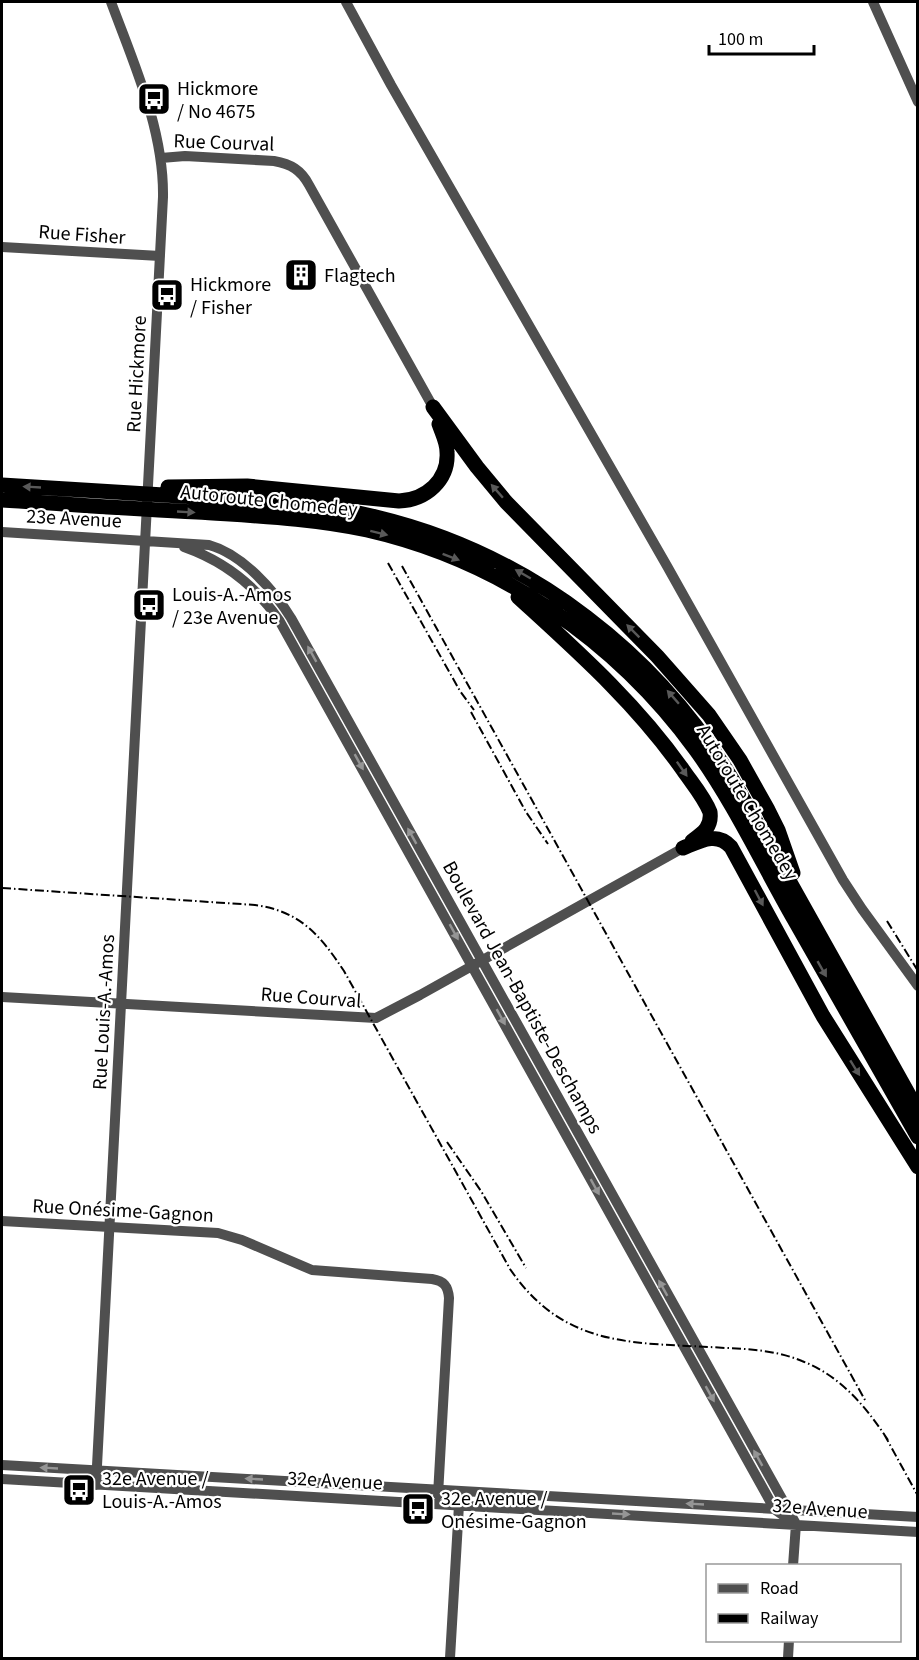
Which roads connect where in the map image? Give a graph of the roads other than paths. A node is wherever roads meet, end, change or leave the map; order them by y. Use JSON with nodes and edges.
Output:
{"nodes":[{"id":1,"x":111,"y":2,"type":"edge"},
{"id":2,"x":346,"y":2,"type":"edge"},
{"id":3,"x":873,"y":2,"type":"edge"},
{"id":4,"x":918,"y":102,"type":"edge"},
{"id":5,"x":161,"y":158,"type":"junction"},
{"id":6,"x":2,"y":247,"type":"edge"},
{"id":7,"x":160,"y":256,"type":"junction"},
{"id":8,"x":433,"y":407,"type":"junction"},
{"id":9,"x":2,"y":485,"type":"edge"},
{"id":10,"x":62,"y":489,"type":"junction"},
{"id":11,"x":2,"y":500,"type":"edge"},
{"id":12,"x":2,"y":532,"type":"edge"},
{"id":13,"x":145,"y":540,"type":"junction"},
{"id":14,"x":496,"y":577,"type":"junction"},
{"id":15,"x":683,"y":848,"type":"junction"},
{"id":16,"x":804,"y":906,"type":"junction"},
{"id":17,"x":477,"y":963,"type":"junction"},
{"id":18,"x":918,"y":986,"type":"edge"},
{"id":19,"x":2,"y":997,"type":"edge"},
{"id":20,"x":122,"y":1004,"type":"junction"},
{"id":21,"x":918,"y":1111,"type":"edge"},
{"id":22,"x":918,"y":1137,"type":"edge"},
{"id":23,"x":918,"y":1167,"type":"edge"},
{"id":24,"x":2,"y":1221,"type":"edge"},
{"id":25,"x":110,"y":1227,"type":"junction"},
{"id":26,"x":700,"y":1365,"type":"junction"},
{"id":27,"x":2,"y":1465,"type":"edge"},
{"id":28,"x":97,"y":1470,"type":"junction"},
{"id":29,"x":2,"y":1479,"type":"edge"},
{"id":30,"x":96,"y":1485,"type":"junction"},
{"id":31,"x":438,"y":1490,"type":"junction"},
{"id":32,"x":437,"y":1504,"type":"junction"},
{"id":33,"x":459,"y":1505,"type":"junction"},
{"id":34,"x":774,"y":1509,"type":"junction"},
{"id":35,"x":787,"y":1510,"type":"junction"},
{"id":36,"x":896,"y":1516,"type":"junction"},
{"id":37,"x":918,"y":1517,"type":"edge"},
{"id":38,"x":796,"y":1524,"type":"junction"},
{"id":39,"x":895,"y":1530,"type":"junction"},
{"id":40,"x":918,"y":1532,"type":"edge"},
{"id":41,"x":794,"y":1564,"type":"edge"},
{"id":42,"x":789,"y":1642,"type":"edge"},
{"id":43,"x":450,"y":1659,"type":"edge"},
{"id":44,"x":788,"y":1659,"type":"edge"}],
"edges":[{"from":1,"to":5,"type":"street","name":"Rue Hickmore"},
{"from":2,"to":18,"type":"street"},
{"from":3,"to":4,"type":"street"},
{"from":5,"to":7,"type":"street","name":"Rue Hickmore"},
{"from":5,"to":8,"type":"street","name":"Rue Courval"},
{"from":6,"to":7,"type":"street","name":"Rue Fisher"},
{"from":7,"to":13,"type":"street","name":"Rue Hickmore"},
{"from":8,"to":10,"type":"highway"},
{"from":16,"to":8,"type":"highway","one_way":true},
{"from":10,"to":9,"type":"highway","name":"Autoroute Chomedey","one_way":true},
{"from":16,"to":10,"type":"highway","name":"Autoroute Chomedey","one_way":true},
{"from":11,"to":14,"type":"highway","name":"Autoroute Chomedey","one_way":true},
{"from":12,"to":13,"type":"street","name":"23e Avenue"},
{"from":13,"to":17,"type":"street","name":"Boulevard Jean-Baptiste-Deschamps"},
{"from":13,"to":20,"type":"street","name":"Rue Louis-A.-Amos"},
{"from":14,"to":15,"type":"highway","one_way":true},
{"from":14,"to":22,"type":"highway","name":"Autoroute Chomedey","one_way":true},
{"from":15,"to":17,"type":"street","name":"Rue Courval"},
{"from":15,"to":23,"type":"highway","one_way":true},
{"from":16,"to":21,"type":"highway","name":"Autoroute Chomedey"},
{"from":17,"to":20,"type":"street","name":"Rue Courval"},
{"from":17,"to":26,"type":"street","name":"Boulevard Jean-Baptiste-Deschamps"},
{"from":19,"to":20,"type":"street","name":"Rue Courval"},
{"from":20,"to":25,"type":"street","name":"Rue Louis-A.-Amos"},
{"from":24,"to":25,"type":"street","name":"Rue Onésime-Gagnon"},
{"from":25,"to":28,"type":"street","name":"Rue Louis-A.-Amos"},
{"from":25,"to":31,"type":"street","name":"Rue Onésime-Gagnon"},
{"from":26,"to":34,"type":"street","name":"Boulevard Jean-Baptiste-Deschamps","one_way":true},
{"from":35,"to":26,"type":"street","name":"Boulevard Jean-Baptiste-Deschamps","one_way":true},
{"from":28,"to":27,"type":"street","name":"32e Avenue","one_way":true},
{"from":28,"to":30,"type":"street","name":"Rue Louis-A.-Amos"},
{"from":31,"to":28,"type":"street","name":"32e Avenue","one_way":true},
{"from":29,"to":30,"type":"street","name":"32e Avenue"},
{"from":30,"to":32,"type":"street","name":"32e Avenue"},
{"from":31,"to":32,"type":"street","name":"Rue Onésime-Gagnon"},
{"from":34,"to":31,"type":"street","name":"32e Avenue","one_way":true},
{"from":32,"to":33,"type":"street","name":"32e Avenue"},
{"from":33,"to":38,"type":"street","name":"32e Avenue","one_way":true},
{"from":33,"to":43,"type":"street"},
{"from":34,"to":35,"type":"street","name":"32e Avenue"},
{"from":34,"to":38,"type":"street","name":"Boulevard Jean-Baptiste-Deschamps"},
{"from":35,"to":36,"type":"street","name":"32e Avenue"},
{"from":35,"to":38,"type":"street","name":"Boulevard Jean-Baptiste-Deschamps"},
{"from":36,"to":37,"type":"street","name":"32e Avenue"},
{"from":36,"to":39,"type":"street"},
{"from":38,"to":39,"type":"street","name":"32e Avenue"},
{"from":38,"to":41,"type":"street"},
{"from":39,"to":40,"type":"street","name":"32e Avenue"},
{"from":42,"to":44,"type":"street"}]}
